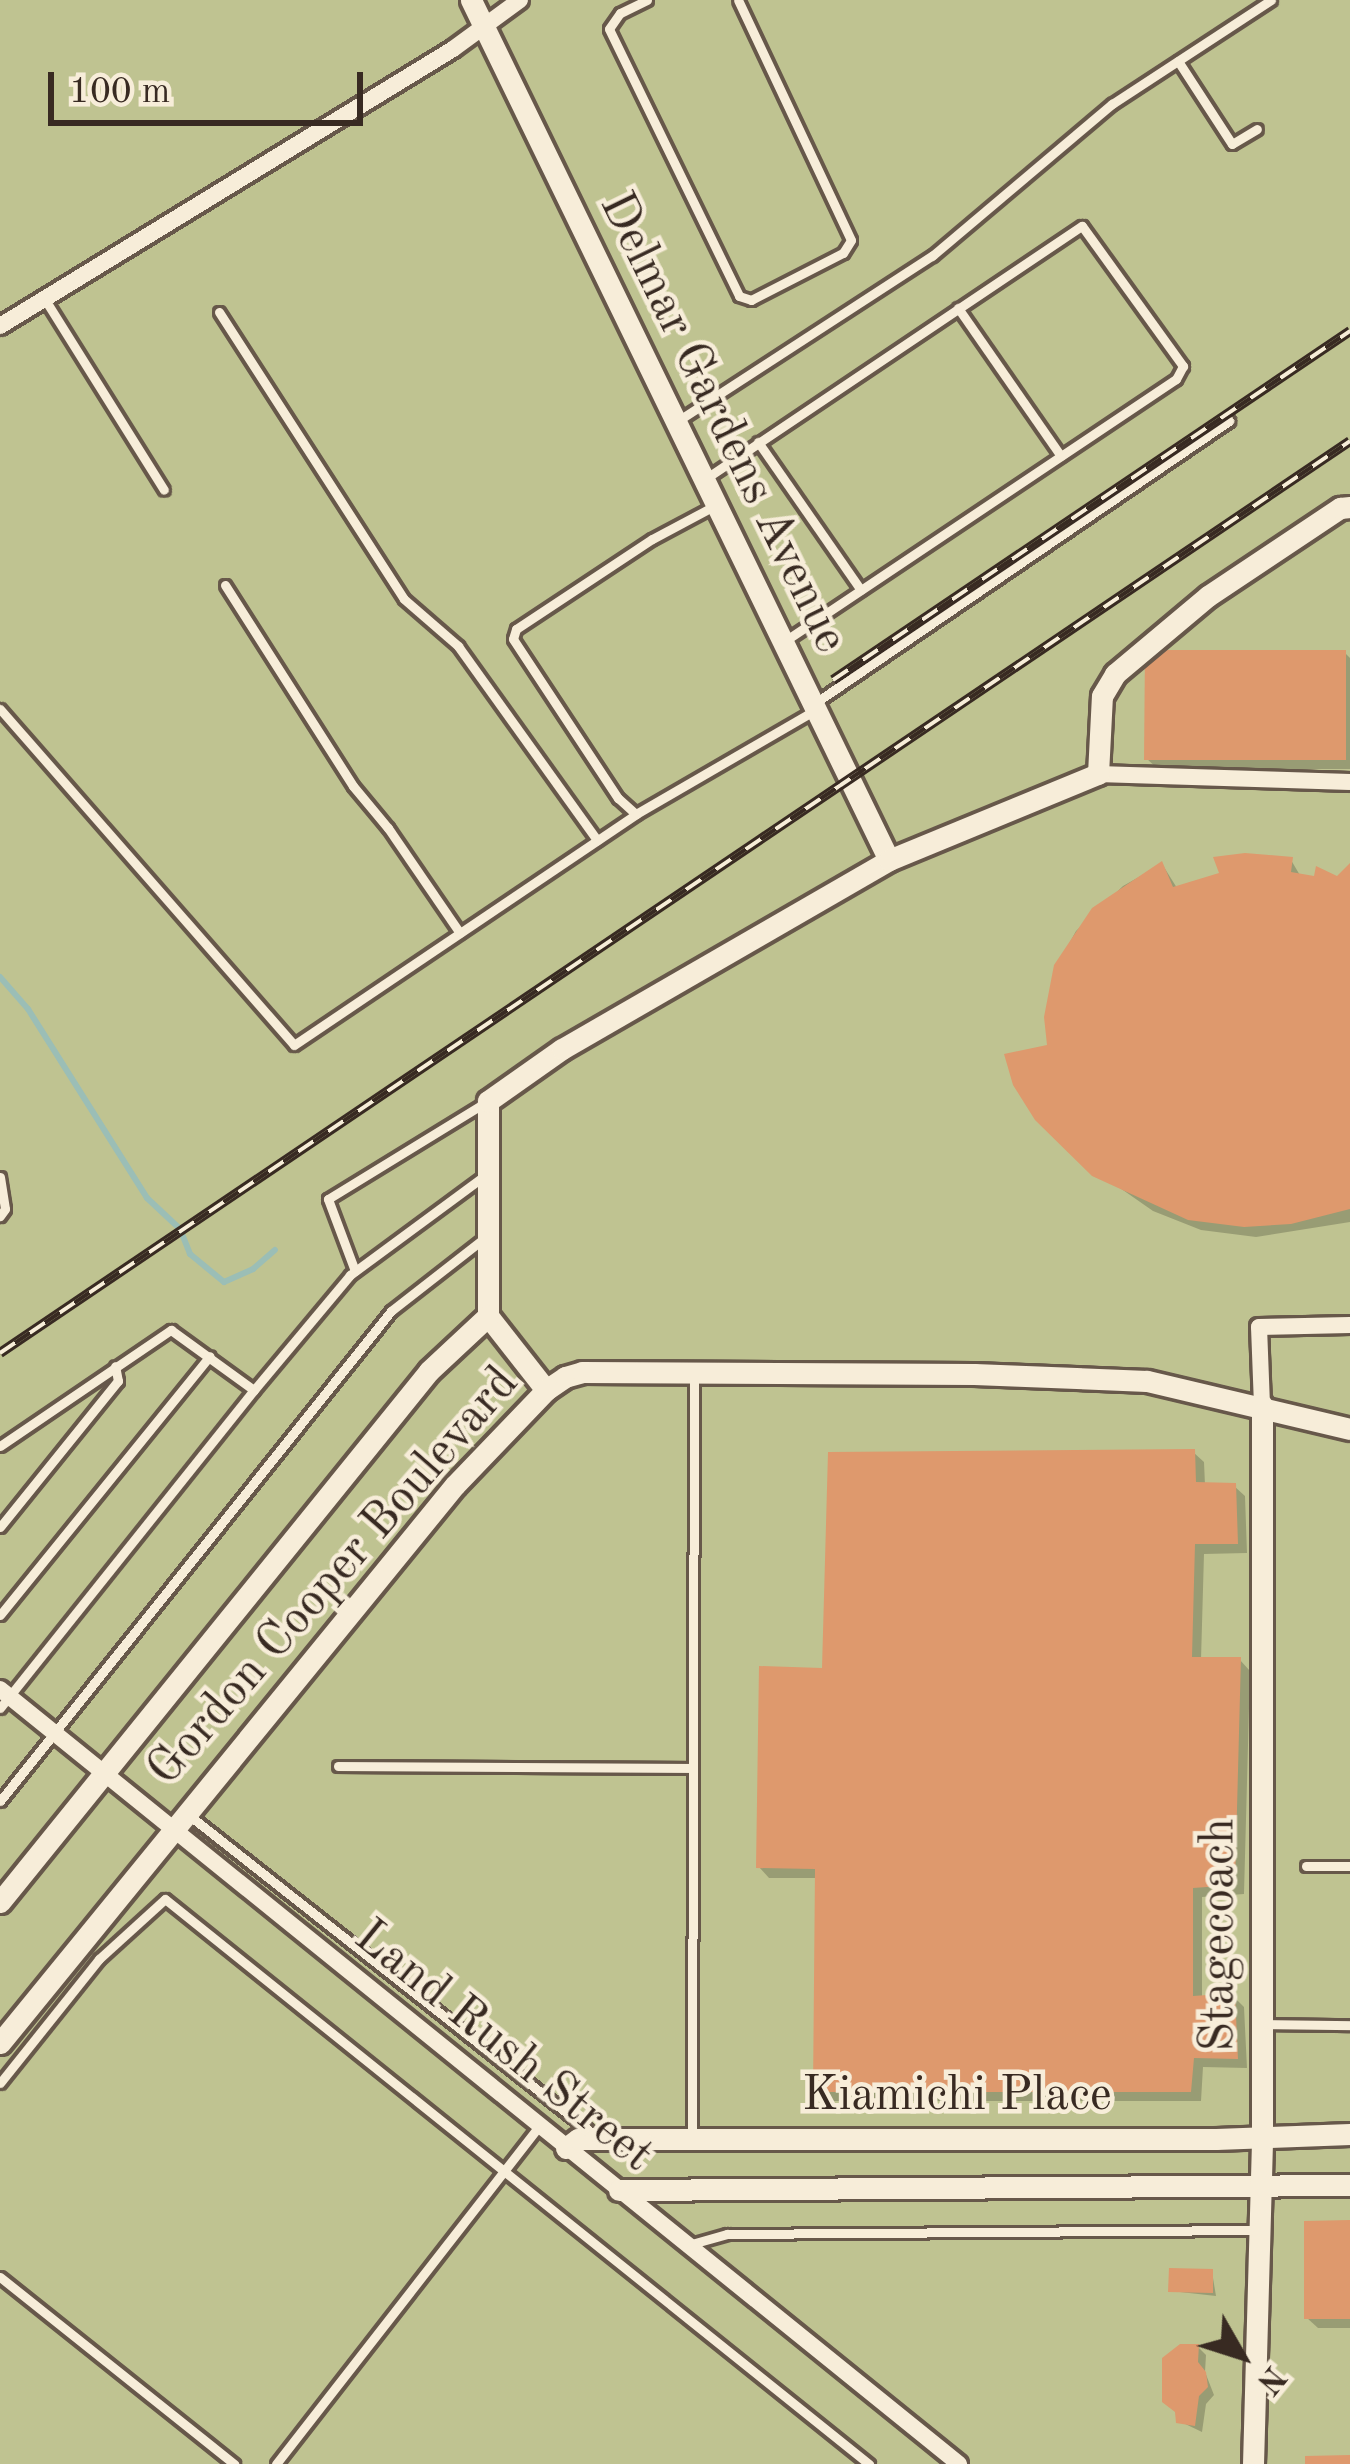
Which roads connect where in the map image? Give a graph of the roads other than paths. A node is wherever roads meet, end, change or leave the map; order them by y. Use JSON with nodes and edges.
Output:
{"nodes":[{"id":1,"x":471,"y":0,"type":"edge"},
{"id":2,"x":520,"y":0,"type":"edge"},
{"id":3,"x":647,"y":0,"type":"edge"},
{"id":4,"x":738,"y":0,"type":"edge"},
{"id":5,"x":1271,"y":0,"type":"edge"},
{"id":6,"x":483,"y":27,"type":"junction"},
{"id":7,"x":1178,"y":61,"type":"junction"},
{"id":8,"x":1257,"y":130,"type":"dead end"},
{"id":9,"x":44,"y":298,"type":"junction"},
{"id":10,"x":958,"y":308,"type":"junction"},
{"id":11,"x":219,"y":312,"type":"dead end"},
{"id":12,"x":0,"y":326,"type":"edge"},
{"id":13,"x":675,"y":422,"type":"junction"},
{"id":14,"x":1229,"y":422,"type":"dead end"},
{"id":15,"x":758,"y":442,"type":"junction"},
{"id":16,"x":1061,"y":456,"type":"junction"},
{"id":17,"x":704,"y":480,"type":"junction"},
{"id":18,"x":164,"y":490,"type":"dead end"},
{"id":19,"x":716,"y":505,"type":"junction"},
{"id":20,"x":1350,"y":507,"type":"edge"},
{"id":21,"x":225,"y":585,"type":"dead end"},
{"id":22,"x":861,"y":590,"type":"junction"},
{"id":23,"x":782,"y":643,"type":"junction"},
{"id":24,"x":813,"y":707,"type":"junction"},
{"id":25,"x":0,"y":709,"type":"edge"},
{"id":26,"x":1098,"y":774,"type":"junction"},
{"id":27,"x":1350,"y":782,"type":"edge"},
{"id":28,"x":636,"y":814,"type":"junction"},
{"id":29,"x":597,"y":840,"type":"junction"},
{"id":30,"x":893,"y":851,"type":"junction"},
{"id":31,"x":460,"y":933,"type":"junction"},
{"id":32,"x":488,"y":1100,"type":"junction"},
{"id":33,"x":488,"y":1174,"type":"junction"},
{"id":34,"x":0,"y":1177,"type":"edge"},
{"id":35,"x":0,"y":1216,"type":"edge"},
{"id":36,"x":488,"y":1236,"type":"junction"},
{"id":37,"x":355,"y":1271,"type":"junction"},
{"id":38,"x":488,"y":1316,"type":"junction"},
{"id":39,"x":1350,"y":1325,"type":"edge"},
{"id":40,"x":210,"y":1356,"type":"junction"},
{"id":41,"x":115,"y":1366,"type":"junction"},
{"id":42,"x":694,"y":1375,"type":"junction"},
{"id":43,"x":254,"y":1390,"type":"junction"},
{"id":44,"x":546,"y":1390,"type":"junction"},
{"id":45,"x":1262,"y":1405,"type":"junction"},
{"id":46,"x":1350,"y":1429,"type":"edge"},
{"id":47,"x":0,"y":1446,"type":"edge"},
{"id":48,"x":0,"y":1527,"type":"edge"},
{"id":49,"x":0,"y":1615,"type":"edge"},
{"id":50,"x":3,"y":1698,"type":"edge"},
{"id":51,"x":56,"y":1730,"type":"junction"},
{"id":52,"x":338,"y":1766,"type":"dead end"},
{"id":53,"x":693,"y":1768,"type":"junction"},
{"id":54,"x":105,"y":1770,"type":"junction"},
{"id":55,"x":0,"y":1801,"type":"edge"},
{"id":56,"x":180,"y":1821,"type":"junction"},
{"id":57,"x":1306,"y":1866,"type":"dead end"},
{"id":58,"x":1350,"y":1866,"type":"edge"},
{"id":59,"x":0,"y":1902,"type":"edge"},
{"id":60,"x":1262,"y":2024,"type":"junction"},
{"id":61,"x":1350,"y":2025,"type":"edge"},
{"id":62,"x":0,"y":2043,"type":"edge"},
{"id":63,"x":0,"y":2083,"type":"edge"},
{"id":64,"x":539,"y":2126,"type":"junction"},
{"id":65,"x":1350,"y":2134,"type":"edge"},
{"id":66,"x":1262,"y":2136,"type":"junction"},
{"id":67,"x":692,"y":2138,"type":"junction"},
{"id":68,"x":600,"y":2139,"type":"junction"},
{"id":69,"x":566,"y":2148,"type":"junction"},
{"id":70,"x":505,"y":2169,"type":"junction"},
{"id":71,"x":1257,"y":2184,"type":"junction"},
{"id":72,"x":1350,"y":2185,"type":"edge"},
{"id":73,"x":619,"y":2190,"type":"junction"},
{"id":74,"x":1257,"y":2230,"type":"junction"},
{"id":75,"x":688,"y":2246,"type":"junction"},
{"id":76,"x":0,"y":2277,"type":"edge"},
{"id":77,"x":234,"y":2464,"type":"edge"},
{"id":78,"x":276,"y":2464,"type":"edge"},
{"id":79,"x":869,"y":2464,"type":"edge"},
{"id":80,"x":959,"y":2464,"type":"edge"},
{"id":81,"x":1253,"y":2464,"type":"edge"}],
"edges":[{"from":1,"to":6,"type":"street","name":"Delmar Gardens Avenue"},
{"from":2,"to":6,"type":"street"},
{"from":3,"to":4,"type":"lane"},
{"from":5,"to":7,"type":"lane"},
{"from":6,"to":9,"type":"street"},
{"from":6,"to":13,"type":"street","name":"Delmar Gardens Avenue"},
{"from":7,"to":8,"type":"lane"},
{"from":7,"to":13,"type":"lane"},
{"from":9,"to":12,"type":"street"},
{"from":9,"to":18,"type":"lane"},
{"from":10,"to":15,"type":"lane"},
{"from":10,"to":16,"type":"lane"},
{"from":10,"to":16,"type":"lane"},
{"from":11,"to":29,"type":"lane"},
{"from":13,"to":17,"type":"street","name":"Delmar Gardens Avenue"},
{"from":14,"to":24,"type":"lane"},
{"from":15,"to":17,"type":"lane"},
{"from":15,"to":22,"type":"lane"},
{"from":16,"to":22,"type":"lane"},
{"from":17,"to":19,"type":"street","name":"Delmar Gardens Avenue"},
{"from":19,"to":23,"type":"street","name":"Delmar Gardens Avenue"},
{"from":19,"to":28,"type":"lane"},
{"from":20,"to":26,"type":"street"},
{"from":21,"to":31,"type":"lane"},
{"from":22,"to":23,"type":"lane"},
{"from":23,"to":24,"type":"street","name":"Delmar Gardens Avenue"},
{"from":24,"to":28,"type":"lane"},
{"from":24,"to":30,"type":"street","name":"Delmar Gardens Avenue"},
{"from":25,"to":31,"type":"lane"},
{"from":26,"to":27,"type":"street"},
{"from":26,"to":30,"type":"street"},
{"from":28,"to":29,"type":"lane"},
{"from":29,"to":31,"type":"lane"},
{"from":30,"to":32,"type":"street"},
{"from":32,"to":33,"type":"street"},
{"from":32,"to":37,"type":"lane"},
{"from":33,"to":36,"type":"street"},
{"from":33,"to":37,"type":"lane"},
{"from":34,"to":35,"type":"lane"},
{"from":36,"to":38,"type":"street"},
{"from":36,"to":51,"type":"lane"},
{"from":37,"to":43,"type":"lane"},
{"from":38,"to":44,"type":"street"},
{"from":38,"to":54,"type":"street","name":"Gordon Cooper Boulevard"},
{"from":39,"to":45,"type":"street"},
{"from":40,"to":41,"type":"lane"},
{"from":40,"to":43,"type":"lane"},
{"from":40,"to":49,"type":"lane"},
{"from":41,"to":47,"type":"lane"},
{"from":41,"to":48,"type":"lane"},
{"from":42,"to":44,"type":"street","name":"Gordon Cooper Boulevard"},
{"from":42,"to":45,"type":"street","name":"Gordon Cooper Boulevard"},
{"from":42,"to":53,"type":"lane"},
{"from":43,"to":50,"type":"lane"},
{"from":44,"to":56,"type":"street","name":"Gordon Cooper Boulevard"},
{"from":45,"to":46,"type":"street","name":"Gordon Cooper Boulevard"},
{"from":45,"to":60,"type":"street","name":"Stagecoach"},
{"from":50,"to":51,"type":"street","name":"Land Rush Street"},
{"from":51,"to":54,"type":"street","name":"Land Rush Street"},
{"from":51,"to":55,"type":"lane"},
{"from":52,"to":53,"type":"lane"},
{"from":53,"to":67,"type":"lane"},
{"from":54,"to":56,"type":"street","name":"Land Rush Street"},
{"from":54,"to":59,"type":"street","name":"Gordon Cooper Boulevard"},
{"from":56,"to":62,"type":"street","name":"Gordon Cooper Boulevard"},
{"from":56,"to":64,"type":"street","name":"Land Rush Street"},
{"from":56,"to":68,"type":"lane"},
{"from":57,"to":58,"type":"lane"},
{"from":60,"to":61,"type":"lane"},
{"from":60,"to":66,"type":"street","name":"Stagecoach"},
{"from":63,"to":70,"type":"lane"},
{"from":64,"to":69,"type":"street","name":"Land Rush Street"},
{"from":64,"to":70,"type":"lane"},
{"from":65,"to":66,"type":"street","name":"Kiamichi Place"},
{"from":66,"to":67,"type":"street","name":"Kiamichi Place"},
{"from":66,"to":71,"type":"street","name":"Stagecoach"},
{"from":67,"to":68,"type":"street","name":"Kiamichi Place"},
{"from":68,"to":69,"type":"street","name":"Kiamichi Place"},
{"from":69,"to":73,"type":"street","name":"Land Rush Street"},
{"from":70,"to":78,"type":"lane"},
{"from":70,"to":79,"type":"lane"},
{"from":71,"to":72,"type":"street","name":"Kiamichi Place"},
{"from":71,"to":73,"type":"street","name":"Kiamichi Place"},
{"from":71,"to":74,"type":"street","name":"Stagecoach"},
{"from":73,"to":75,"type":"street","name":"Land Rush Street"},
{"from":74,"to":75,"type":"lane"},
{"from":74,"to":81,"type":"street","name":"Stagecoach"},
{"from":75,"to":80,"type":"street","name":"Land Rush Street"},
{"from":76,"to":77,"type":"lane"}]}
